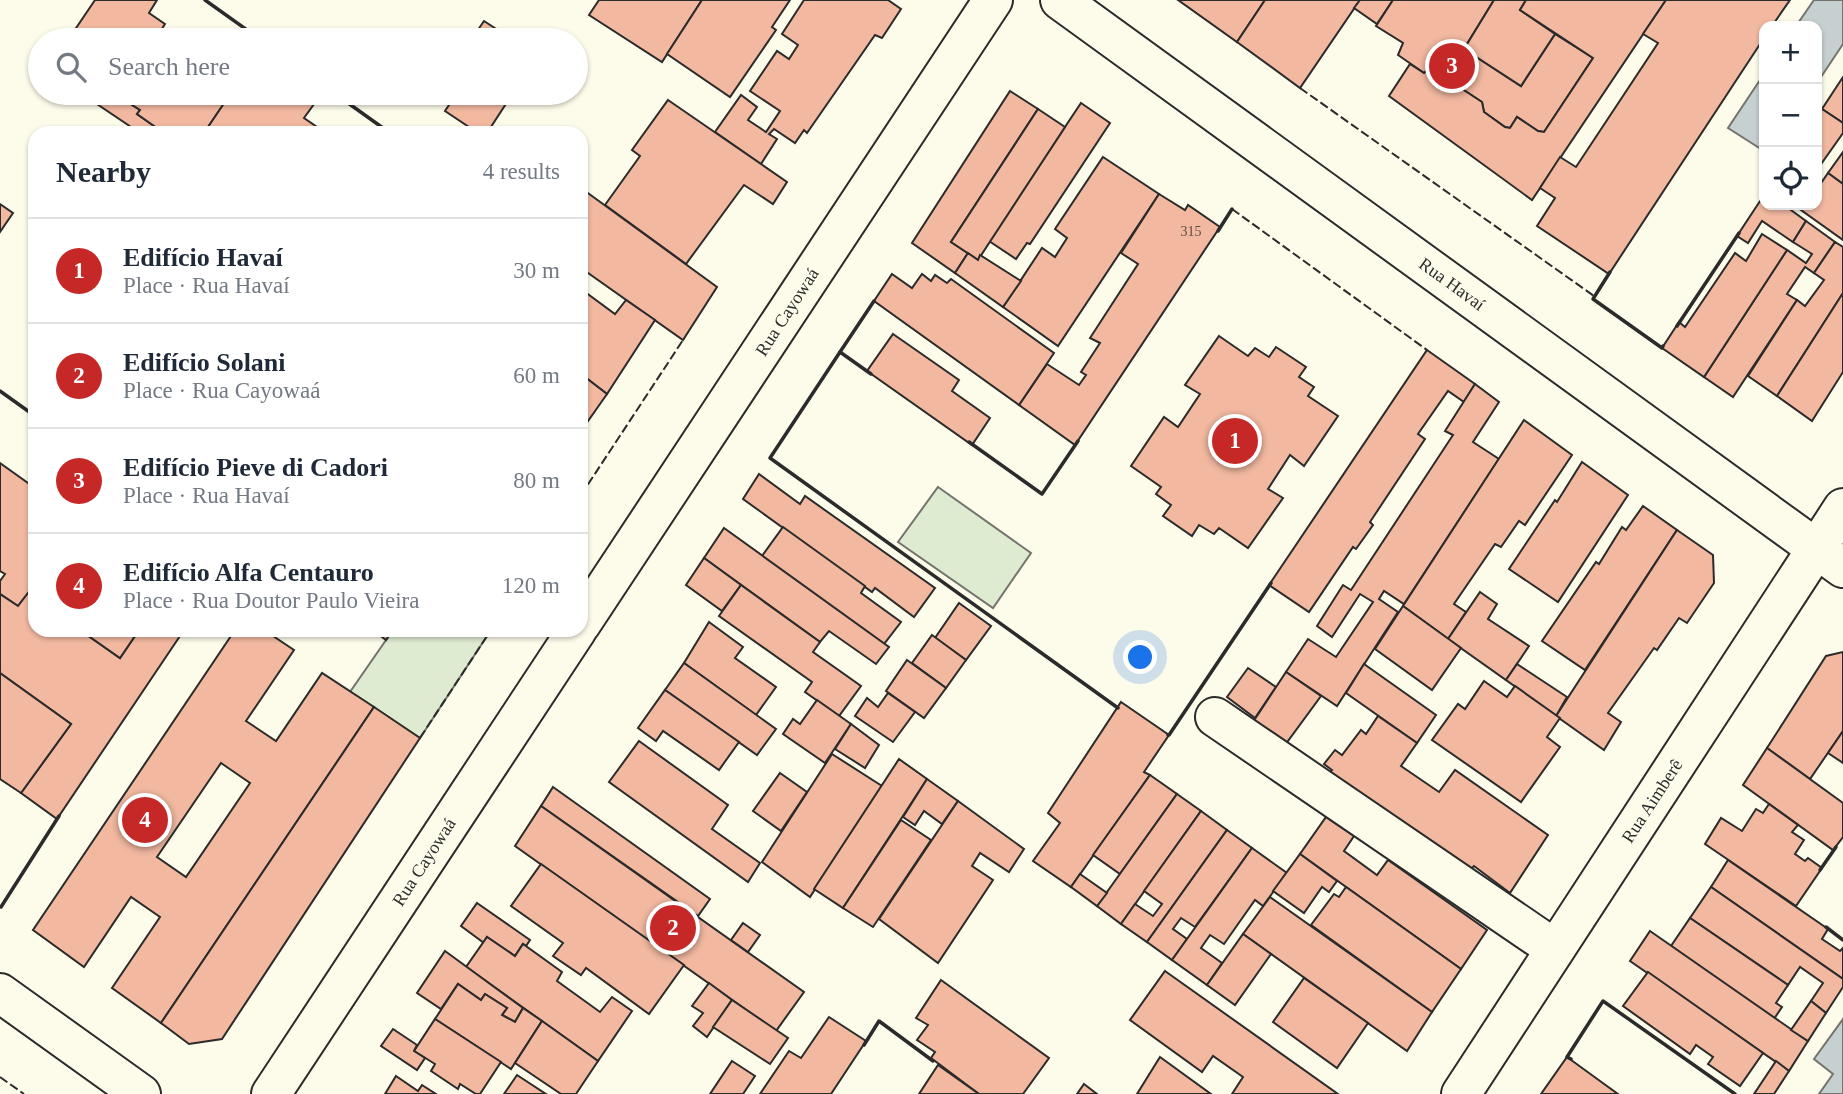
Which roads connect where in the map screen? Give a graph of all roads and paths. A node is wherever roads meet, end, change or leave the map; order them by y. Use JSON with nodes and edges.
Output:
{"nodes":[{"id":1,"x":993,"y":0,"type":"edge"},
{"id":2,"x":1060,"y":0,"type":"edge"},
{"id":3,"x":1843,"y":508,"type":"edge"},
{"id":4,"x":1829,"y":558,"type":"edge"},
{"id":5,"x":588,"y":613,"type":"edge"},
{"id":6,"x":572,"y":637,"type":"edge"},
{"id":7,"x":1215,"y":718,"type":"dead end"},
{"id":8,"x":1555,"y":949,"type":"junction"},
{"id":9,"x":0,"y":993,"type":"edge"},
{"id":10,"x":141,"y":1094,"type":"edge"},
{"id":11,"x":271,"y":1094,"type":"edge"},
{"id":12,"x":1461,"y":1094,"type":"edge"}],
"edges":[{"from":1,"to":5,"type":"street","name":"Rua Cayowaá"},
{"from":2,"to":4,"type":"street","name":"Rua Havaí"},
{"from":3,"to":4,"type":"street","name":"Rua Aimberê"},
{"from":4,"to":8,"type":"street","name":"Rua Aimberê"},
{"from":6,"to":11,"type":"street","name":"Rua Cayowaá"},
{"from":7,"to":8,"type":"street"},
{"from":8,"to":12,"type":"street","name":"Rua Aimberê"},
{"from":9,"to":10,"type":"street"}]}
